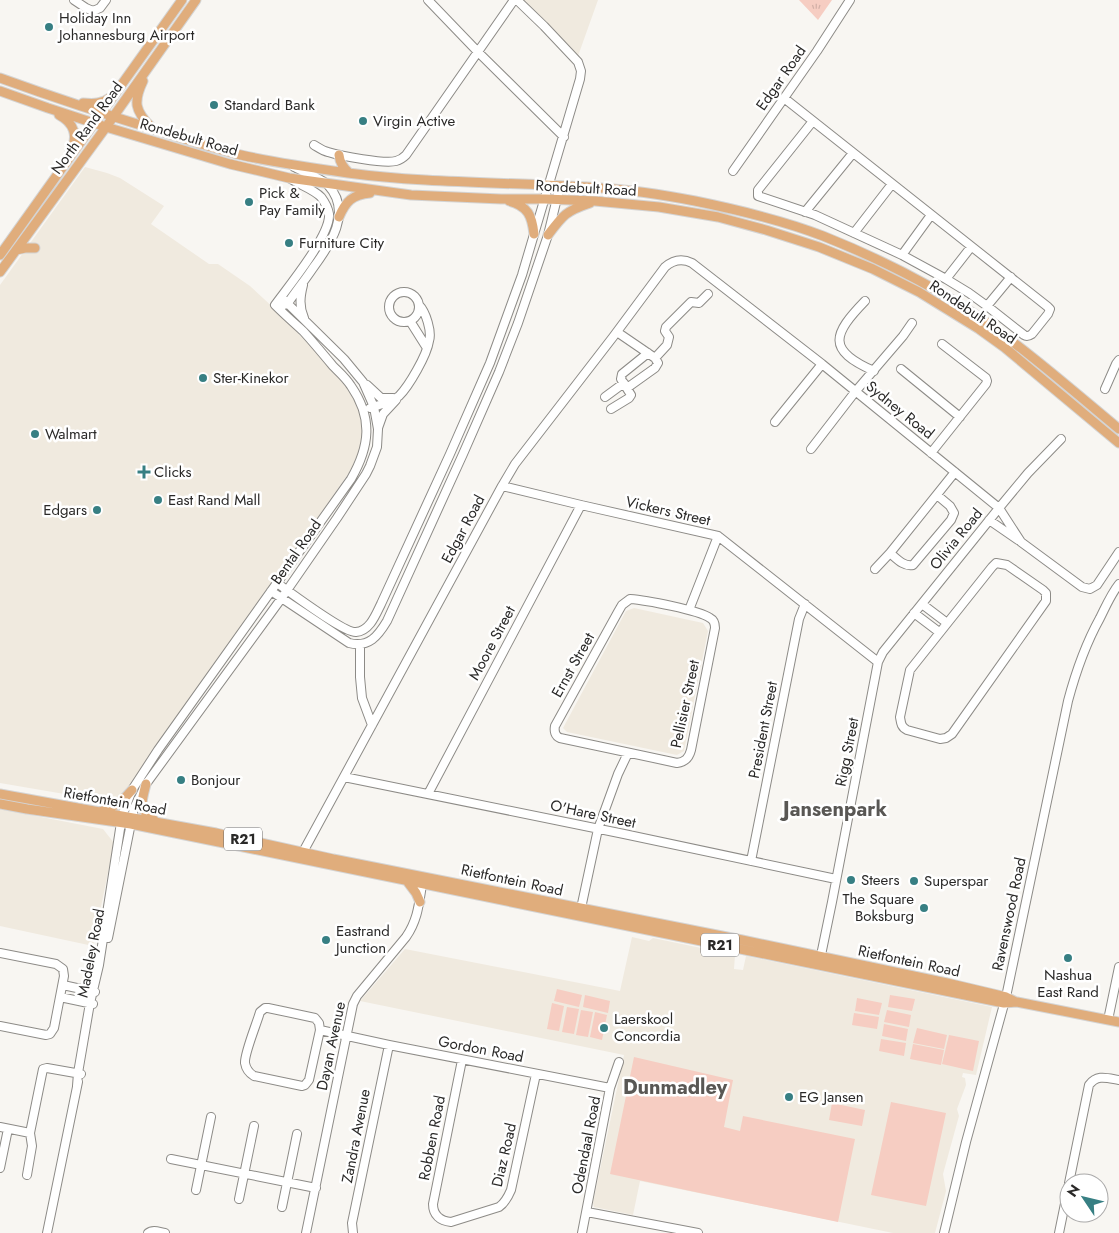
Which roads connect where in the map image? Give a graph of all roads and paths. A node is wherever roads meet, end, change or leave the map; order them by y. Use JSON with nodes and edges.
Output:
{"nodes":[{"id":1,"x":74,"y":0,"type":"edge"},
{"id":2,"x":106,"y":0,"type":"edge"},
{"id":3,"x":182,"y":0,"type":"edge"},
{"id":4,"x":196,"y":0,"type":"edge"},
{"id":5,"x":428,"y":0,"type":"edge"},
{"id":6,"x":516,"y":0,"type":"edge"},
{"id":7,"x":850,"y":0,"type":"edge"},
{"id":8,"x":478,"y":52,"type":"junction"},
{"id":9,"x":154,"y":59,"type":"junction"},
{"id":10,"x":0,"y":78,"type":"edge"},
{"id":11,"x":0,"y":91,"type":"edge"},
{"id":12,"x":117,"y":92,"type":"junction"},
{"id":13,"x":784,"y":98,"type":"junction"},
{"id":14,"x":66,"y":102,"type":"junction"},
{"id":15,"x":48,"y":108,"type":"junction"},
{"id":16,"x":102,"y":113,"type":"junction"},
{"id":17,"x":113,"y":117,"type":"junction"},
{"id":18,"x":813,"y":121,"type":"junction"},
{"id":19,"x":95,"y":123,"type":"junction"},
{"id":20,"x":106,"y":127,"type":"junction"},
{"id":21,"x":152,"y":129,"type":"junction"},
{"id":22,"x":564,"y":136,"type":"junction"},
{"id":23,"x":314,"y":145,"type":"dead end"},
{"id":24,"x":852,"y":153,"type":"junction"},
{"id":25,"x":339,"y":155,"type":"junction"},
{"id":26,"x":290,"y":165,"type":"junction"},
{"id":27,"x":733,"y":171,"type":"dead end"},
{"id":28,"x":60,"y":172,"type":"junction"},
{"id":29,"x":349,"y":173,"type":"junction"},
{"id":30,"x":289,"y":178,"type":"junction"},
{"id":31,"x":327,"y":184,"type":"junction"},
{"id":32,"x":892,"y":184,"type":"junction"},
{"id":33,"x":548,"y":186,"type":"junction"},
{"id":34,"x":560,"y":186,"type":"junction"},
{"id":35,"x":385,"y":192,"type":"junction"},
{"id":36,"x":545,"y":198,"type":"junction"},
{"id":37,"x":501,"y":199,"type":"junction"},
{"id":38,"x":557,"y":199,"type":"junction"},
{"id":39,"x":595,"y":201,"type":"junction"},
{"id":40,"x":805,"y":212,"type":"junction"},
{"id":41,"x":931,"y":215,"type":"junction"},
{"id":42,"x":339,"y":217,"type":"junction"},
{"id":43,"x":854,"y":233,"type":"junction"},
{"id":44,"x":534,"y":234,"type":"junction"},
{"id":45,"x":548,"y":235,"type":"junction"},
{"id":46,"x":971,"y":247,"type":"junction"},
{"id":47,"x":35,"y":248,"type":"dead end"},
{"id":48,"x":16,"y":250,"type":"junction"},
{"id":49,"x":0,"y":254,"type":"edge"},
{"id":50,"x":902,"y":255,"type":"junction"},
{"id":51,"x":692,"y":262,"type":"joint"},
{"id":52,"x":0,"y":272,"type":"edge"},
{"id":53,"x":1011,"y":277,"type":"junction"},
{"id":54,"x":946,"y":279,"type":"junction"},
{"id":55,"x":304,"y":281,"type":"junction"},
{"id":56,"x":708,"y":294,"type":"dead end"},
{"id":57,"x":281,"y":297,"type":"junction"},
{"id":58,"x":865,"y":301,"type":"dead end"},
{"id":59,"x":288,"y":303,"type":"junction"},
{"id":60,"x":419,"y":305,"type":"junction"},
{"id":61,"x":987,"y":306,"type":"junction"},
{"id":62,"x":277,"y":307,"type":"junction"},
{"id":63,"x":410,"y":321,"type":"junction"},
{"id":64,"x":306,"y":322,"type":"junction"},
{"id":65,"x":912,"y":323,"type":"dead end"},
{"id":66,"x":617,"y":332,"type":"junction"},
{"id":67,"x":942,"y":344,"type":"dead end"},
{"id":68,"x":427,"y":348,"type":"junction"},
{"id":69,"x":648,"y":353,"type":"junction"},
{"id":70,"x":655,"y":358,"type":"junction"},
{"id":71,"x":1119,"y":360,"type":"edge"},
{"id":72,"x":822,"y":364,"type":"junction"},
{"id":73,"x":901,"y":369,"type":"dead end"},
{"id":74,"x":874,"y":370,"type":"junction"},
{"id":75,"x":363,"y":382,"type":"junction"},
{"id":76,"x":625,"y":386,"type":"junction"},
{"id":77,"x":1105,"y":389,"type":"dead end"},
{"id":78,"x":855,"y":392,"type":"junction"},
{"id":79,"x":397,"y":397,"type":"junction"},
{"id":80,"x":605,"y":397,"type":"dead end"},
{"id":81,"x":374,"y":407,"type":"junction"},
{"id":82,"x":611,"y":409,"type":"dead end"},
{"id":83,"x":364,"y":410,"type":"junction"},
{"id":84,"x":960,"y":416,"type":"junction"},
{"id":85,"x":774,"y":422,"type":"dead end"},
{"id":86,"x":378,"y":429,"type":"junction"},
{"id":87,"x":1119,"y":429,"type":"edge"},
{"id":88,"x":1061,"y":439,"type":"dead end"},
{"id":89,"x":1119,"y":443,"type":"edge"},
{"id":90,"x":811,"y":449,"type":"dead end"},
{"id":91,"x":931,"y":453,"type":"junction"},
{"id":92,"x":955,"y":472,"type":"junction"},
{"id":93,"x":502,"y":486,"type":"junction"},
{"id":94,"x":937,"y":495,"type":"junction"},
{"id":95,"x":581,"y":505,"type":"junction"},
{"id":96,"x":999,"y":508,"type":"junction"},
{"id":97,"x":989,"y":520,"type":"junction"},
{"id":98,"x":718,"y":536,"type":"junction"},
{"id":99,"x":1021,"y":542,"type":"junction"},
{"id":100,"x":1117,"y":549,"type":"edge"},
{"id":101,"x":890,"y":553,"type":"junction"},
{"id":102,"x":875,"y":569,"type":"dead end"},
{"id":103,"x":277,"y":583,"type":"junction"},
{"id":104,"x":1119,"y":584,"type":"edge"},
{"id":105,"x":287,"y":590,"type":"junction"},
{"id":106,"x":271,"y":591,"type":"junction"},
{"id":107,"x":1119,"y":591,"type":"edge"},
{"id":108,"x":281,"y":599,"type":"junction"},
{"id":109,"x":1107,"y":603,"type":"junction"},
{"id":110,"x":805,"y":604,"type":"junction"},
{"id":111,"x":922,"y":604,"type":"junction"},
{"id":112,"x":689,"y":610,"type":"junction"},
{"id":113,"x":914,"y":613,"type":"junction"},
{"id":114,"x":947,"y":624,"type":"junction"},
{"id":115,"x":939,"y":632,"type":"junction"},
{"id":116,"x":360,"y":644,"type":"junction"},
{"id":117,"x":878,"y":662,"type":"junction"},
{"id":118,"x":372,"y":725,"type":"junction"},
{"id":119,"x":628,"y":753,"type":"junction"},
{"id":120,"x":344,"y":777,"type":"junction"},
{"id":121,"x":146,"y":784,"type":"junction"},
{"id":122,"x":132,"y":790,"type":"junction"},
{"id":123,"x":0,"y":794,"type":"edge"},
{"id":124,"x":428,"y":794,"type":"junction"},
{"id":125,"x":0,"y":804,"type":"edge"},
{"id":126,"x":98,"y":813,"type":"junction"},
{"id":127,"x":121,"y":819,"type":"junction"},
{"id":128,"x":132,"y":821,"type":"junction"},
{"id":129,"x":156,"y":822,"type":"junction"},
{"id":130,"x":598,"y":829,"type":"junction"},
{"id":131,"x":303,"y":852,"type":"junction"},
{"id":132,"x":751,"y":861,"type":"junction"},
{"id":133,"x":836,"y":879,"type":"junction"},
{"id":134,"x":423,"y":880,"type":"junction"},
{"id":135,"x":407,"y":881,"type":"junction"},
{"id":136,"x":420,"y":902,"type":"junction"},
{"id":137,"x":580,"y":912,"type":"junction"},
{"id":138,"x":0,"y":953,"type":"edge"},
{"id":139,"x":820,"y":960,"type":"junction"},
{"id":140,"x":1119,"y":967,"type":"edge"},
{"id":141,"x":63,"y":985,"type":"junction"},
{"id":142,"x":95,"y":992,"type":"junction"},
{"id":143,"x":60,"y":996,"type":"junction"},
{"id":144,"x":1005,"y":1000,"type":"junction"},
{"id":145,"x":92,"y":1004,"type":"junction"},
{"id":146,"x":1108,"y":1020,"type":"junction"},
{"id":147,"x":1119,"y":1022,"type":"edge"},
{"id":148,"x":0,"y":1026,"type":"edge"},
{"id":149,"x":320,"y":1030,"type":"junction"},
{"id":150,"x":346,"y":1036,"type":"junction"},
{"id":151,"x":389,"y":1045,"type":"junction"},
{"id":152,"x":462,"y":1060,"type":"junction"},
{"id":153,"x":619,"y":1062,"type":"dead end"},
{"id":154,"x":79,"y":1074,"type":"junction"},
{"id":155,"x":536,"y":1074,"type":"junction"},
{"id":156,"x":1119,"y":1080,"type":"edge"},
{"id":157,"x":610,"y":1088,"type":"junction"},
{"id":158,"x":211,"y":1117,"type":"dead end"},
{"id":159,"x":254,"y":1126,"type":"dead end"},
{"id":160,"x":4,"y":1128,"type":"edge"},
{"id":161,"x":30,"y":1133,"type":"junction"},
{"id":162,"x":297,"y":1134,"type":"dead end"},
{"id":163,"x":171,"y":1159,"type":"dead end"},
{"id":164,"x":201,"y":1165,"type":"junction"},
{"id":165,"x":0,"y":1168,"type":"edge"},
{"id":166,"x":244,"y":1173,"type":"junction"},
{"id":167,"x":1071,"y":1173,"type":"edge"},
{"id":168,"x":27,"y":1175,"type":"dead end"},
{"id":169,"x":288,"y":1182,"type":"junction"},
{"id":170,"x":316,"y":1188,"type":"junction"},
{"id":171,"x":196,"y":1190,"type":"dead end"},
{"id":172,"x":239,"y":1199,"type":"dead end"},
{"id":173,"x":282,"y":1208,"type":"dead end"},
{"id":174,"x":587,"y":1212,"type":"junction"},
{"id":175,"x":440,"y":1219,"type":"joint"},
{"id":176,"x":47,"y":1233,"type":"edge"},
{"id":177,"x":148,"y":1233,"type":"edge"},
{"id":178,"x":165,"y":1233,"type":"edge"},
{"id":179,"x":306,"y":1233,"type":"edge"},
{"id":180,"x":353,"y":1233,"type":"edge"},
{"id":181,"x":582,"y":1233,"type":"edge"},
{"id":182,"x":698,"y":1233,"type":"edge"},
{"id":183,"x":944,"y":1233,"type":"edge"}],
"edges":[{"from":1,"to":2,"type":"street"},
{"from":3,"to":12,"type":"main road","name":"North Rand Road"},
{"from":4,"to":9,"type":"main road","name":"North Rand Road"},
{"from":5,"to":8,"type":"street"},
{"from":6,"to":8,"type":"street"},
{"from":6,"to":22,"type":"street"},
{"from":7,"to":13,"type":"street","name":"Edgar Road"},
{"from":8,"to":22,"type":"street"},
{"from":8,"to":25,"type":"street"},
{"from":9,"to":17,"type":"main road","name":"North Rand Road"},
{"from":9,"to":21,"type":"main road"},
{"from":10,"to":14,"type":"main road","name":"Rondebult Road"},
{"from":11,"to":15,"type":"main road","name":"Rondebult Road"},
{"from":12,"to":14,"type":"main road"},
{"from":12,"to":16,"type":"main road","name":"North Rand Road"},
{"from":13,"to":18,"type":"street"},
{"from":13,"to":27,"type":"street","name":"Edgar Road"},
{"from":14,"to":16,"type":"main road","name":"Rondebult Road"},
{"from":15,"to":19,"type":"main road","name":"Rondebult Road"},
{"from":15,"to":28,"type":"main road"},
{"from":16,"to":17,"type":"main road","name":"Rondebult Road"},
{"from":16,"to":19,"type":"main road","name":"North Rand Road"},
{"from":17,"to":20,"type":"main road","name":"North Rand Road"},
{"from":17,"to":21,"type":"main road","name":"Rondebult Road"},
{"from":18,"to":24,"type":"street"},
{"from":18,"to":40,"type":"street"},
{"from":19,"to":20,"type":"main road","name":"Rondebult Road"},
{"from":19,"to":28,"type":"main road","name":"North Rand Road"},
{"from":20,"to":30,"type":"main road","name":"Rondebult Road"},
{"from":20,"to":48,"type":"main road","name":"North Rand Road"},
{"from":21,"to":26,"type":"main road","name":"Rondebult Road"},
{"from":22,"to":33,"type":"street"},
{"from":23,"to":25,"type":"street"},
{"from":24,"to":32,"type":"street"},
{"from":24,"to":40,"type":"street"},
{"from":25,"to":29,"type":"main road"},
{"from":26,"to":29,"type":"main road","name":"Rondebult Road"},
{"from":26,"to":31,"type":"street"},
{"from":28,"to":49,"type":"main road","name":"North Rand Road"},
{"from":29,"to":33,"type":"main road","name":"Rondebult Road"},
{"from":30,"to":31,"type":"main road","name":"Rondebult Road"},
{"from":30,"to":57,"type":"street"},
{"from":31,"to":35,"type":"main road","name":"Rondebult Road"},
{"from":31,"to":42,"type":"street"},
{"from":32,"to":41,"type":"street"},
{"from":32,"to":43,"type":"street"},
{"from":33,"to":34,"type":"main road","name":"Rondebult Road"},
{"from":33,"to":36,"type":"street"},
{"from":34,"to":38,"type":"street"},
{"from":34,"to":87,"type":"main road","name":"Rondebult Road"},
{"from":35,"to":37,"type":"main road","name":"Rondebult Road"},
{"from":35,"to":42,"type":"main road"},
{"from":36,"to":37,"type":"main road","name":"Rondebult Road"},
{"from":36,"to":38,"type":"main road","name":"Rondebult Road"},
{"from":36,"to":44,"type":"street"},
{"from":37,"to":44,"type":"main road"},
{"from":38,"to":39,"type":"main road","name":"Rondebult Road"},
{"from":38,"to":45,"type":"street"},
{"from":39,"to":45,"type":"main road"},
{"from":39,"to":89,"type":"main road","name":"Rondebult Road"},
{"from":40,"to":43,"type":"street"},
{"from":41,"to":46,"type":"street"},
{"from":41,"to":50,"type":"street"},
{"from":42,"to":55,"type":"street"},
{"from":43,"to":50,"type":"street"},
{"from":44,"to":105,"type":"street"},
{"from":45,"to":116,"type":"street"},
{"from":46,"to":53,"type":"street"},
{"from":46,"to":54,"type":"street"},
{"from":47,"to":48,"type":"main road"},
{"from":48,"to":52,"type":"main road","name":"North Rand Road"},
{"from":50,"to":54,"type":"street"},
{"from":51,"to":66,"type":"street","name":"Edgar Road"},
{"from":51,"to":72,"type":"street","name":"Sydney Road"},
{"from":53,"to":61,"type":"street"},
{"from":53,"to":61,"type":"street"},
{"from":54,"to":61,"type":"street"},
{"from":55,"to":59,"type":"street"},
{"from":55,"to":64,"type":"street"},
{"from":56,"to":70,"type":"street"},
{"from":57,"to":59,"type":"street","name":"Bental Road"},
{"from":57,"to":62,"type":"street"},
{"from":58,"to":74,"type":"street"},
{"from":59,"to":62,"type":"street"},
{"from":59,"to":64,"type":"street","name":"Bental Road"},
{"from":60,"to":63,"type":"street"},
{"from":60,"to":63,"type":"street"},
{"from":60,"to":68,"type":"street"},
{"from":62,"to":83,"type":"street","name":"Bental Road"},
{"from":63,"to":68,"type":"street"},
{"from":64,"to":75,"type":"street","name":"Bental Road"},
{"from":65,"to":74,"type":"street"},
{"from":66,"to":69,"type":"street"},
{"from":66,"to":93,"type":"street","name":"Edgar Road"},
{"from":67,"to":84,"type":"street"},
{"from":68,"to":79,"type":"street"},
{"from":69,"to":70,"type":"street"},
{"from":69,"to":76,"type":"street"},
{"from":70,"to":76,"type":"street"},
{"from":71,"to":77,"type":"street"},
{"from":72,"to":78,"type":"street","name":"Sydney Road"},
{"from":72,"to":85,"type":"street"},
{"from":73,"to":84,"type":"street"},
{"from":74,"to":78,"type":"street"},
{"from":75,"to":79,"type":"street"},
{"from":75,"to":81,"type":"street","name":"Bental Road"},
{"from":76,"to":80,"type":"street"},
{"from":76,"to":82,"type":"street"},
{"from":78,"to":90,"type":"street"},
{"from":78,"to":91,"type":"street","name":"Sydney Road"},
{"from":79,"to":81,"type":"street"},
{"from":79,"to":86,"type":"street"},
{"from":81,"to":83,"type":"street"},
{"from":81,"to":86,"type":"street","name":"Bental Road"},
{"from":83,"to":103,"type":"street","name":"Bental Road"},
{"from":84,"to":91,"type":"street"},
{"from":86,"to":105,"type":"street","name":"Bental Road"},
{"from":88,"to":96,"type":"street","name":"Olivia Road"},
{"from":91,"to":92,"type":"street","name":"Sydney Road"},
{"from":92,"to":94,"type":"street"},
{"from":92,"to":96,"type":"street","name":"Sydney Road"},
{"from":93,"to":95,"type":"street","name":"Vickers Street"},
{"from":93,"to":118,"type":"street","name":"Edgar Road"},
{"from":94,"to":101,"type":"street"},
{"from":94,"to":101,"type":"street"},
{"from":95,"to":98,"type":"street","name":"Vickers Street"},
{"from":95,"to":124,"type":"street","name":"Moore Street"},
{"from":96,"to":97,"type":"street","name":"Olivia Road"},
{"from":96,"to":99,"type":"street","name":"Sydney Road"},
{"from":97,"to":99,"type":"street"},
{"from":97,"to":111,"type":"street","name":"Olivia Road"},
{"from":98,"to":110,"type":"street","name":"Vickers Street"},
{"from":98,"to":112,"type":"street"},
{"from":99,"to":100,"type":"street","name":"Sydney Road"},
{"from":101,"to":102,"type":"street"},
{"from":103,"to":105,"type":"street"},
{"from":103,"to":106,"type":"street","name":"Bental Road"},
{"from":104,"to":109,"type":"street","name":"Ravenswood Road"},
{"from":105,"to":108,"type":"street","name":"Bental Road"},
{"from":106,"to":108,"type":"street"},
{"from":106,"to":122,"type":"street","name":"Bental Road"},
{"from":107,"to":109,"type":"street","name":"Ravenswood Road"},
{"from":108,"to":116,"type":"street"},
{"from":108,"to":121,"type":"street","name":"Bental Road"},
{"from":109,"to":144,"type":"street","name":"Ravenswood Road"},
{"from":110,"to":117,"type":"street","name":"Vickers Street"},
{"from":110,"to":132,"type":"street","name":"President Street"},
{"from":111,"to":113,"type":"street","name":"Olivia Road"},
{"from":111,"to":114,"type":"street"},
{"from":112,"to":119,"type":"street","name":"Pellisier Street"},
{"from":112,"to":119,"type":"street","name":"Ernst Street"},
{"from":113,"to":115,"type":"street"},
{"from":113,"to":117,"type":"street","name":"Olivia Road"},
{"from":114,"to":115,"type":"street"},
{"from":114,"to":115,"type":"street"},
{"from":116,"to":118,"type":"street"},
{"from":117,"to":133,"type":"street","name":"Rigg Street"},
{"from":118,"to":120,"type":"street","name":"Edgar Road"},
{"from":119,"to":130,"type":"street"},
{"from":120,"to":124,"type":"street","name":"O'Hare Street"},
{"from":120,"to":131,"type":"street","name":"Edgar Road"},
{"from":121,"to":128,"type":"street","name":"Bental Road"},
{"from":121,"to":129,"type":"main road"},
{"from":122,"to":126,"type":"main road"},
{"from":122,"to":127,"type":"street","name":"Bental Road"},
{"from":123,"to":126,"type":"main road","name":"Rietfontein Road","number":"R21"},
{"from":124,"to":130,"type":"street","name":"O'Hare Street"},
{"from":125,"to":127,"type":"main road","name":"Rietfontein Road","number":"R21"},
{"from":126,"to":127,"type":"main road","name":"Rietfontein Road","number":"R21"},
{"from":127,"to":128,"type":"main road","name":"Rietfontein Road","number":"R21"},
{"from":127,"to":142,"type":"street","name":"Madeley Road"},
{"from":128,"to":129,"type":"main road","name":"Rietfontein Road","number":"R21"},
{"from":128,"to":135,"type":"main road","name":"Rietfontein Road","number":"R21"},
{"from":128,"to":142,"type":"street","name":"Madeley Road"},
{"from":129,"to":131,"type":"main road","name":"Rietfontein Road","number":"R21"},
{"from":130,"to":132,"type":"street","name":"O'Hare Street"},
{"from":130,"to":137,"type":"street"},
{"from":131,"to":134,"type":"main road","name":"Rietfontein Road","number":"R21"},
{"from":132,"to":133,"type":"street","name":"O'Hare Street"},
{"from":133,"to":139,"type":"street","name":"Rigg Street"},
{"from":134,"to":135,"type":"main road","name":"Rietfontein Road","number":"R21"},
{"from":134,"to":136,"type":"street","name":"Dayan Avenue"},
{"from":134,"to":137,"type":"main road","name":"Rietfontein Road","number":"R21"},
{"from":135,"to":136,"type":"main road"},
{"from":136,"to":150,"type":"street","name":"Dayan Avenue"},
{"from":137,"to":139,"type":"main road","name":"Rietfontein Road","number":"R21"},
{"from":138,"to":141,"type":"street"},
{"from":139,"to":144,"type":"main road","name":"Rietfontein Road","number":"R21"},
{"from":140,"to":146,"type":"street"},
{"from":141,"to":142,"type":"street"},
{"from":141,"to":143,"type":"street"},
{"from":142,"to":145,"type":"street","name":"Madeley Road"},
{"from":143,"to":145,"type":"street"},
{"from":143,"to":148,"type":"street"},
{"from":144,"to":146,"type":"main road","name":"Rietfontein Road","number":"R21"},
{"from":144,"to":183,"type":"street","name":"Ravenswood Road"},
{"from":145,"to":154,"type":"street","name":"Madeley Road"},
{"from":146,"to":147,"type":"main road","name":"Rietfontein Road","number":"R21"},
{"from":149,"to":149,"type":"street"},
{"from":149,"to":150,"type":"street","name":"Gordon Road"},
{"from":150,"to":151,"type":"street","name":"Gordon Road"},
{"from":150,"to":170,"type":"street","name":"Dayan Avenue"},
{"from":151,"to":152,"type":"street","name":"Gordon Road"},
{"from":151,"to":180,"type":"street","name":"Zandra Avenue"},
{"from":152,"to":155,"type":"street","name":"Gordon Road"},
{"from":152,"to":175,"type":"street","name":"Robben Road"},
{"from":153,"to":157,"type":"street","name":"Odendaal Road"},
{"from":154,"to":161,"type":"street"},
{"from":154,"to":176,"type":"street","name":"Madeley Road"},
{"from":155,"to":157,"type":"street","name":"Gordon Road"},
{"from":155,"to":175,"type":"street","name":"Diaz Road"},
{"from":156,"to":167,"type":"street"},
{"from":157,"to":174,"type":"street","name":"Odendaal Road"},
{"from":158,"to":164,"type":"street"},
{"from":159,"to":166,"type":"street"},
{"from":160,"to":161,"type":"street"},
{"from":160,"to":165,"type":"street"},
{"from":161,"to":168,"type":"street"},
{"from":162,"to":169,"type":"street"},
{"from":163,"to":164,"type":"street"},
{"from":164,"to":166,"type":"street"},
{"from":164,"to":171,"type":"street"},
{"from":166,"to":169,"type":"street"},
{"from":166,"to":172,"type":"street"},
{"from":169,"to":170,"type":"street"},
{"from":169,"to":173,"type":"street"},
{"from":170,"to":179,"type":"street","name":"Dayan Avenue"},
{"from":174,"to":181,"type":"street","name":"Odendaal Road"},
{"from":174,"to":182,"type":"street"},
{"from":177,"to":178,"type":"street"}]}
